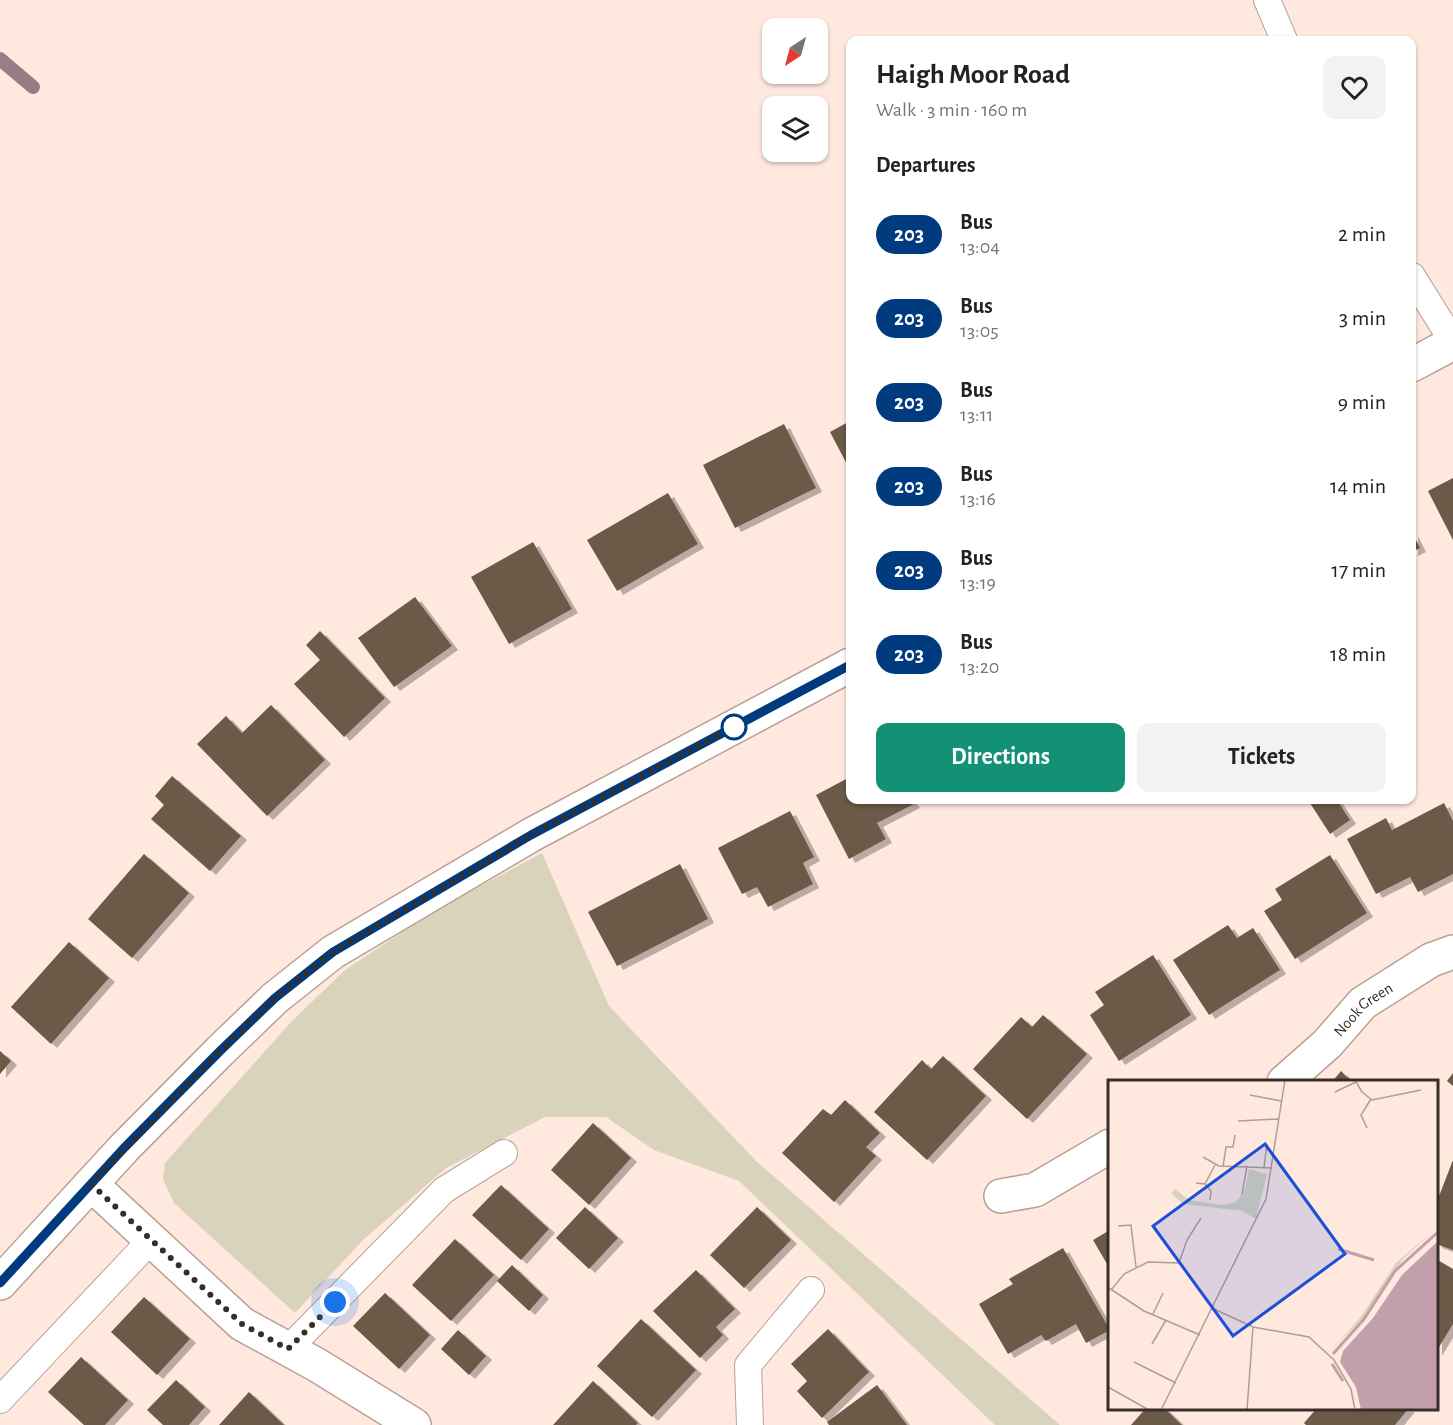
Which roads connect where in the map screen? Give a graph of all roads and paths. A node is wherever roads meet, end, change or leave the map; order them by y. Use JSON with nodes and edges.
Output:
{"nodes":[{"id":1,"x":1267,"y":0,"type":"edge"},
{"id":2,"x":1282,"y":36,"type":"edge"},
{"id":3,"x":1416,"y":282,"type":"edge"},
{"id":4,"x":1453,"y":342,"type":"edge"},
{"id":5,"x":1416,"y":363,"type":"edge"},
{"id":6,"x":846,"y":666,"type":"edge"},
{"id":7,"x":1453,"y":952,"type":"edge"},
{"id":8,"x":1286,"y":1080,"type":"edge"},
{"id":9,"x":1108,"y":1147,"type":"edge"},
{"id":10,"x":504,"y":1153,"type":"dead end"},
{"id":11,"x":91,"y":1184,"type":"junction"},
{"id":12,"x":1001,"y":1196,"type":"dead end"},
{"id":13,"x":152,"y":1240,"type":"junction"},
{"id":14,"x":0,"y":1283,"type":"edge"},
{"id":15,"x":811,"y":1290,"type":"dead end"},
{"id":16,"x":288,"y":1349,"type":"junction"},
{"id":17,"x":0,"y":1400,"type":"edge"},
{"id":18,"x":414,"y":1425,"type":"edge"},
{"id":19,"x":750,"y":1425,"type":"edge"}],
"edges":[{"from":1,"to":2,"type":"lane"},
{"from":3,"to":4,"type":"lane"},
{"from":4,"to":5,"type":"street"},
{"from":6,"to":11,"type":"street"},
{"from":7,"to":8,"type":"street","name":"Nook Green"},
{"from":9,"to":12,"type":"street"},
{"from":10,"to":16,"type":"lane"},
{"from":11,"to":13,"type":"street"},
{"from":11,"to":14,"type":"street"},
{"from":13,"to":16,"type":"street"},
{"from":13,"to":17,"type":"lane"},
{"from":15,"to":19,"type":"lane"},
{"from":16,"to":18,"type":"street"}]}
